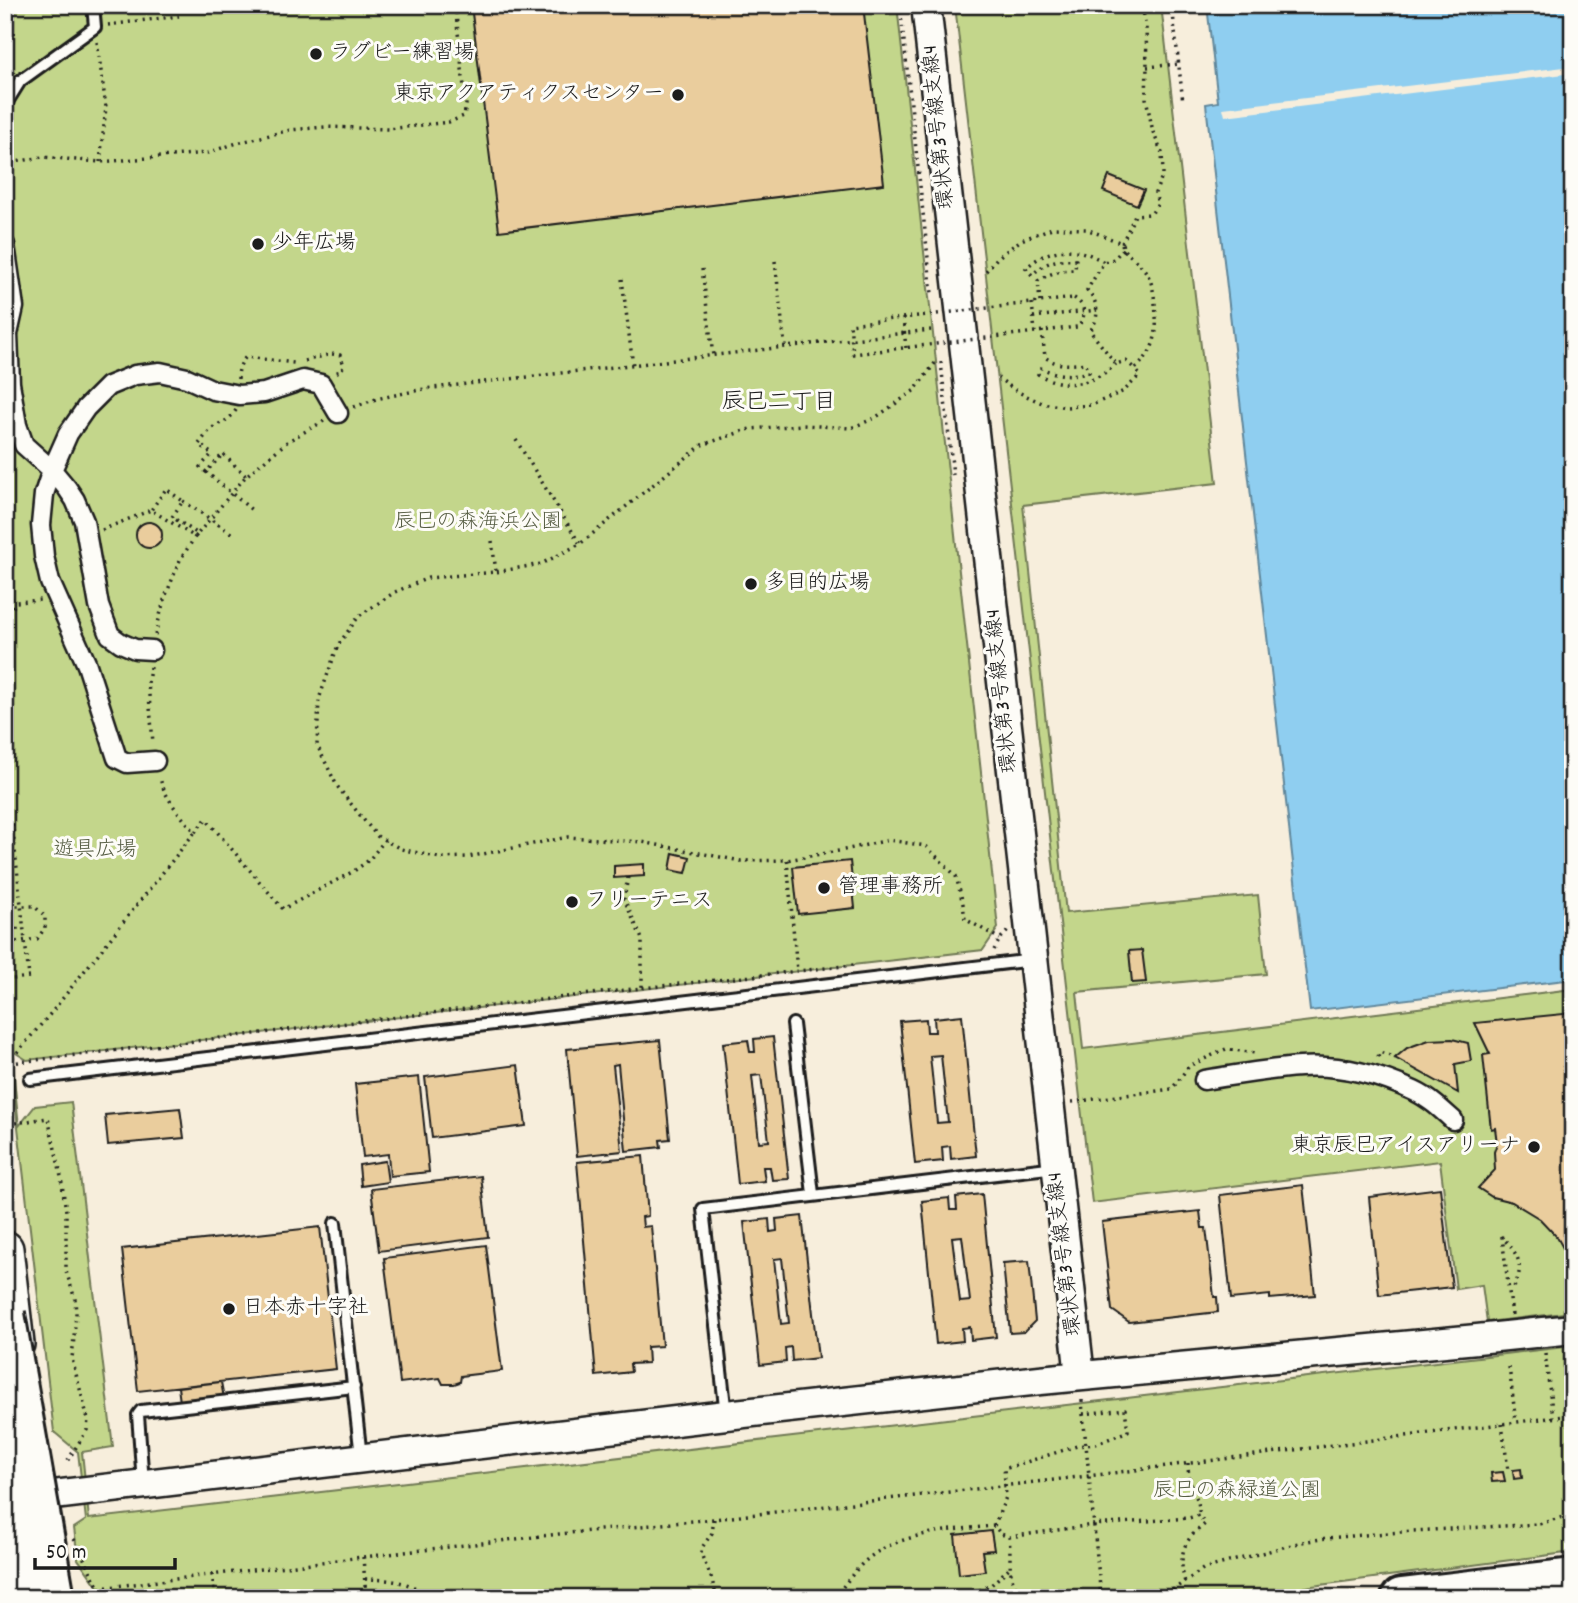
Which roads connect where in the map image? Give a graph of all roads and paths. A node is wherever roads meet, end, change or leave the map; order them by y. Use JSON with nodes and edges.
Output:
{"nodes":[{"id":1,"x":93,"y":5,"type":"edge"},
{"id":2,"x":455,"y":5,"type":"edge"},
{"id":3,"x":900,"y":5,"type":"edge"},
{"id":4,"x":926,"y":5,"type":"edge"},
{"id":5,"x":1142,"y":5,"type":"edge"},
{"id":6,"x":1172,"y":5,"type":"edge"},
{"id":7,"x":179,"y":16,"type":"dead end"},
{"id":8,"x":95,"y":27,"type":"junction"},
{"id":9,"x":1179,"y":64,"type":"junction"},
{"id":10,"x":1147,"y":67,"type":"junction"},
{"id":11,"x":1183,"y":102,"type":"dead end"},
{"id":12,"x":5,"y":105,"type":"edge"},
{"id":13,"x":100,"y":162,"type":"junction"},
{"id":14,"x":5,"y":164,"type":"edge"},
{"id":15,"x":1122,"y":243,"type":"junction"},
{"id":16,"x":5,"y":244,"type":"edge"},
{"id":17,"x":1122,"y":248,"type":"junction"},
{"id":18,"x":775,"y":261,"type":"dead end"},
{"id":19,"x":1104,"y":261,"type":"junction"},
{"id":20,"x":702,"y":269,"type":"dead end"},
{"id":21,"x":986,"y":271,"type":"dead end"},
{"id":22,"x":622,"y":279,"type":"dead end"},
{"id":23,"x":933,"y":294,"type":"dead end"},
{"id":24,"x":1040,"y":302,"type":"junction"},
{"id":25,"x":1032,"y":303,"type":"junction"},
{"id":26,"x":1097,"y":310,"type":"junction"},
{"id":27,"x":1033,"y":317,"type":"junction"},
{"id":28,"x":903,"y":318,"type":"junction"},
{"id":29,"x":931,"y":330,"type":"dead end"},
{"id":30,"x":1042,"y":331,"type":"junction"},
{"id":31,"x":1035,"y":332,"type":"junction"},
{"id":32,"x":851,"y":339,"type":"junction"},
{"id":33,"x":785,"y":346,"type":"junction"},
{"id":34,"x":906,"y":348,"type":"junction"},
{"id":35,"x":713,"y":356,"type":"junction"},
{"id":36,"x":935,"y":363,"type":"dead end"},
{"id":37,"x":1116,"y":364,"type":"junction"},
{"id":38,"x":633,"y":366,"type":"junction"},
{"id":39,"x":1135,"y":369,"type":"junction"},
{"id":40,"x":998,"y":378,"type":"dead end"},
{"id":41,"x":338,"y":413,"type":"junction"},
{"id":42,"x":516,"y":440,"type":"dead end"},
{"id":43,"x":51,"y":470,"type":"junction"},
{"id":44,"x":206,"y":472,"type":"dead end"},
{"id":45,"x":231,"y":493,"type":"junction"},
{"id":46,"x":183,"y":500,"type":"junction"},
{"id":47,"x":151,"y":510,"type":"junction"},
{"id":48,"x":253,"y":511,"type":"dead end"},
{"id":49,"x":210,"y":519,"type":"junction"},
{"id":50,"x":197,"y":535,"type":"junction"},
{"id":51,"x":234,"y":535,"type":"dead end"},
{"id":52,"x":87,"y":536,"type":"junction"},
{"id":53,"x":492,"y":541,"type":"dead end"},
{"id":54,"x":580,"y":544,"type":"junction"},
{"id":55,"x":496,"y":572,"type":"junction"},
{"id":56,"x":5,"y":594,"type":"edge"},
{"id":57,"x":57,"y":598,"type":"junction"},
{"id":58,"x":16,"y":602,"type":"junction"},
{"id":59,"x":5,"y":619,"type":"edge"},
{"id":60,"x":152,"y":650,"type":"junction"},
{"id":61,"x":155,"y":761,"type":"junction"},
{"id":62,"x":5,"y":812,"type":"edge"},
{"id":63,"x":195,"y":832,"type":"junction"},
{"id":64,"x":385,"y":841,"type":"junction"},
{"id":65,"x":787,"y":860,"type":"junction"},
{"id":66,"x":628,"y":877,"type":"dead end"},
{"id":67,"x":5,"y":899,"type":"edge"},
{"id":68,"x":5,"y":928,"type":"edge"},
{"id":69,"x":1010,"y":931,"type":"dead end"},
{"id":70,"x":5,"y":933,"type":"edge"},
{"id":71,"x":1000,"y":939,"type":"junction"},
{"id":72,"x":5,"y":943,"type":"edge"},
{"id":73,"x":993,"y":950,"type":"dead end"},
{"id":74,"x":1033,"y":960,"type":"junction"},
{"id":75,"x":863,"y":964,"type":"dead end"},
{"id":76,"x":797,"y":971,"type":"junction"},
{"id":77,"x":5,"y":980,"type":"edge"},
{"id":78,"x":642,"y":988,"type":"junction"},
{"id":79,"x":793,"y":1024,"type":"dead end"},
{"id":80,"x":1395,"y":1058,"type":"dead end"},
{"id":81,"x":1387,"y":1061,"type":"dead end"},
{"id":82,"x":30,"y":1079,"type":"dead end"},
{"id":83,"x":1204,"y":1080,"type":"dead end"},
{"id":84,"x":1453,"y":1120,"type":"dead end"},
{"id":85,"x":15,"y":1123,"type":"dead end"},
{"id":86,"x":1056,"y":1167,"type":"junction"},
{"id":87,"x":813,"y":1194,"type":"junction"},
{"id":88,"x":335,"y":1223,"type":"dead end"},
{"id":89,"x":5,"y":1249,"type":"edge"},
{"id":90,"x":1514,"y":1287,"type":"dead end"},
{"id":91,"x":5,"y":1314,"type":"edge"},
{"id":92,"x":1513,"y":1322,"type":"dead end"},
{"id":93,"x":1573,"y":1329,"type":"edge"},
{"id":94,"x":5,"y":1334,"type":"edge"},
{"id":95,"x":1545,"y":1353,"type":"dead end"},
{"id":96,"x":1509,"y":1367,"type":"dead end"},
{"id":97,"x":1081,"y":1385,"type":"junction"},
{"id":98,"x":354,"y":1387,"type":"junction"},
{"id":99,"x":1083,"y":1414,"type":"junction"},
{"id":100,"x":726,"y":1415,"type":"junction"},
{"id":101,"x":1573,"y":1415,"type":"edge"},
{"id":102,"x":1553,"y":1418,"type":"junction"},
{"id":103,"x":1516,"y":1422,"type":"junction"},
{"id":104,"x":1502,"y":1424,"type":"junction"},
{"id":105,"x":1086,"y":1446,"type":"junction"},
{"id":106,"x":362,"y":1458,"type":"junction"},
{"id":107,"x":68,"y":1460,"type":"dead end"},
{"id":108,"x":1188,"y":1463,"type":"junction"},
{"id":109,"x":1508,"y":1470,"type":"dead end"},
{"id":110,"x":1088,"y":1476,"type":"junction"},
{"id":111,"x":144,"y":1484,"type":"junction"},
{"id":112,"x":1006,"y":1485,"type":"junction"},
{"id":113,"x":12,"y":1499,"type":"edge"},
{"id":114,"x":1573,"y":1514,"type":"edge"},
{"id":115,"x":1199,"y":1516,"type":"junction"},
{"id":116,"x":714,"y":1518,"type":"junction"},
{"id":117,"x":1093,"y":1525,"type":"junction"},
{"id":118,"x":994,"y":1526,"type":"junction"},
{"id":119,"x":72,"y":1535,"type":"dead end"},
{"id":120,"x":1009,"y":1537,"type":"junction"},
{"id":121,"x":363,"y":1557,"type":"junction"},
{"id":122,"x":1009,"y":1568,"type":"junction"},
{"id":123,"x":212,"y":1574,"type":"junction"},
{"id":124,"x":1573,"y":1578,"type":"edge"},
{"id":125,"x":365,"y":1579,"type":"junction"},
{"id":126,"x":1185,"y":1582,"type":"junction"},
{"id":127,"x":99,"y":1588,"type":"junction"},
{"id":128,"x":11,"y":1598,"type":"edge"},
{"id":129,"x":23,"y":1598,"type":"edge"},
{"id":130,"x":35,"y":1598,"type":"edge"},
{"id":131,"x":44,"y":1598,"type":"edge"},
{"id":132,"x":55,"y":1598,"type":"edge"},
{"id":133,"x":106,"y":1598,"type":"edge"},
{"id":134,"x":215,"y":1598,"type":"edge"},
{"id":135,"x":366,"y":1598,"type":"edge"},
{"id":136,"x":434,"y":1598,"type":"edge"},
{"id":137,"x":717,"y":1598,"type":"edge"},
{"id":138,"x":834,"y":1598,"type":"edge"},
{"id":139,"x":924,"y":1598,"type":"edge"},
{"id":140,"x":1024,"y":1598,"type":"edge"},
{"id":141,"x":1101,"y":1598,"type":"edge"},
{"id":142,"x":1161,"y":1598,"type":"edge"},
{"id":143,"x":1401,"y":1598,"type":"edge"}],
"edges":[{"from":1,"to":8,"type":"lane"},
{"from":2,"to":13,"type":"path"},
{"from":3,"to":23,"type":"path"},
{"from":4,"to":74,"type":"street","name":"環状第3号線支線4"},
{"from":5,"to":10,"type":"path"},
{"from":6,"to":9,"type":"path"},
{"from":7,"to":8,"type":"path"},
{"from":8,"to":12,"type":"lane"},
{"from":8,"to":13,"type":"path"},
{"from":9,"to":10,"type":"path"},
{"from":9,"to":11,"type":"path"},
{"from":10,"to":15,"type":"path"},
{"from":13,"to":14,"type":"path"},
{"from":15,"to":17,"type":"path"},
{"from":15,"to":21,"type":"path"},
{"from":16,"to":43,"type":"street"},
{"from":17,"to":19,"type":"path"},
{"from":17,"to":39,"type":"path"},
{"from":18,"to":33,"type":"path"},
{"from":19,"to":24,"type":"path"},
{"from":19,"to":26,"type":"path"},
{"from":20,"to":35,"type":"path"},
{"from":22,"to":38,"type":"path"},
{"from":24,"to":25,"type":"path","bridge":true},
{"from":24,"to":30,"type":"path","bridge":true},
{"from":25,"to":27,"type":"path"},
{"from":25,"to":28,"type":"path","bridge":true},
{"from":26,"to":27,"type":"path"},
{"from":26,"to":37,"type":"path"},
{"from":27,"to":31,"type":"path"},
{"from":28,"to":32,"type":"path","bridge":true},
{"from":28,"to":34,"type":"path","bridge":true},
{"from":29,"to":32,"type":"path"},
{"from":30,"to":31,"type":"path","bridge":true},
{"from":30,"to":37,"type":"path"},
{"from":31,"to":34,"type":"path","bridge":true},
{"from":32,"to":33,"type":"path"},
{"from":32,"to":34,"type":"path","bridge":true},
{"from":33,"to":35,"type":"path"},
{"from":35,"to":38,"type":"path"},
{"from":36,"to":54,"type":"path"},
{"from":37,"to":39,"type":"path"},
{"from":38,"to":41,"type":"path"},
{"from":39,"to":40,"type":"path"},
{"from":41,"to":43,"type":"street"},
{"from":41,"to":45,"type":"path"},
{"from":42,"to":54,"type":"path"},
{"from":43,"to":52,"type":"street"},
{"from":43,"to":57,"type":"street"},
{"from":44,"to":45,"type":"path"},
{"from":45,"to":48,"type":"path"},
{"from":45,"to":49,"type":"path"},
{"from":46,"to":47,"type":"path"},
{"from":46,"to":49,"type":"path"},
{"from":46,"to":50,"type":"path"},
{"from":47,"to":50,"type":"path"},
{"from":47,"to":52,"type":"path"},
{"from":49,"to":50,"type":"path"},
{"from":49,"to":51,"type":"path"},
{"from":50,"to":60,"type":"path"},
{"from":52,"to":60,"type":"street"},
{"from":53,"to":55,"type":"path"},
{"from":54,"to":55,"type":"path"},
{"from":55,"to":64,"type":"path"},
{"from":56,"to":58,"type":"path"},
{"from":57,"to":58,"type":"path"},
{"from":57,"to":61,"type":"street"},
{"from":58,"to":59,"type":"path"},
{"from":60,"to":61,"type":"path"},
{"from":61,"to":63,"type":"path"},
{"from":62,"to":77,"type":"path"},
{"from":63,"to":64,"type":"path"},
{"from":63,"to":78,"type":"path"},
{"from":64,"to":65,"type":"path"},
{"from":65,"to":71,"type":"path"},
{"from":65,"to":76,"type":"path"},
{"from":66,"to":78,"type":"path"},
{"from":67,"to":72,"type":"path","bridge":true},
{"from":68,"to":70,"type":"path"},
{"from":69,"to":71,"type":"path"},
{"from":71,"to":73,"type":"path"},
{"from":74,"to":82,"type":"lane"},
{"from":74,"to":86,"type":"street","name":"環状第3号線支線4"},
{"from":75,"to":76,"type":"path"},
{"from":76,"to":78,"type":"path"},
{"from":79,"to":87,"type":"lane"},
{"from":80,"to":81,"type":"path"},
{"from":83,"to":84,"type":"street"},
{"from":85,"to":107,"type":"path"},
{"from":86,"to":87,"type":"lane"},
{"from":86,"to":97,"type":"street","name":"環状第3号線支線4"},
{"from":87,"to":100,"type":"lane"},
{"from":88,"to":98,"type":"lane"},
{"from":89,"to":113,"type":"main road"},
{"from":90,"to":92,"type":"path"},
{"from":91,"to":132,"type":"highway","bridge":true},
{"from":93,"to":97,"type":"street"},
{"from":94,"to":130,"type":"highway","bridge":true},
{"from":95,"to":102,"type":"path"},
{"from":96,"to":103,"type":"path"},
{"from":97,"to":99,"type":"path"},
{"from":97,"to":100,"type":"street"},
{"from":98,"to":106,"type":"lane"},
{"from":98,"to":111,"type":"lane"},
{"from":99,"to":105,"type":"path"},
{"from":99,"to":105,"type":"path"},
{"from":100,"to":106,"type":"street"},
{"from":101,"to":102,"type":"path"},
{"from":102,"to":103,"type":"path"},
{"from":103,"to":104,"type":"path"},
{"from":104,"to":108,"type":"path"},
{"from":104,"to":109,"type":"path"},
{"from":105,"to":110,"type":"path"},
{"from":105,"to":112,"type":"path"},
{"from":106,"to":111,"type":"street"},
{"from":108,"to":110,"type":"path"},
{"from":108,"to":115,"type":"path"},
{"from":110,"to":112,"type":"path"},
{"from":110,"to":117,"type":"path"},
{"from":111,"to":113,"type":"street"},
{"from":112,"to":116,"type":"path"},
{"from":112,"to":118,"type":"path"},
{"from":113,"to":128,"type":"main road"},
{"from":113,"to":129,"type":"highway","bridge":true},
{"from":113,"to":131,"type":"main road"},
{"from":114,"to":126,"type":"path"},
{"from":115,"to":117,"type":"path"},
{"from":115,"to":126,"type":"path"},
{"from":116,"to":121,"type":"path"},
{"from":116,"to":137,"type":"path"},
{"from":117,"to":120,"type":"path"},
{"from":117,"to":141,"type":"path"},
{"from":118,"to":120,"type":"path"},
{"from":118,"to":138,"type":"path"},
{"from":119,"to":127,"type":"path"},
{"from":120,"to":122,"type":"path"},
{"from":121,"to":123,"type":"path"},
{"from":121,"to":125,"type":"path"},
{"from":122,"to":139,"type":"path"},
{"from":122,"to":140,"type":"path"},
{"from":123,"to":127,"type":"path"},
{"from":123,"to":134,"type":"path"},
{"from":124,"to":143,"type":"highway"},
{"from":125,"to":135,"type":"path"},
{"from":125,"to":136,"type":"path"},
{"from":126,"to":142,"type":"path"},
{"from":127,"to":133,"type":"path"}]}
